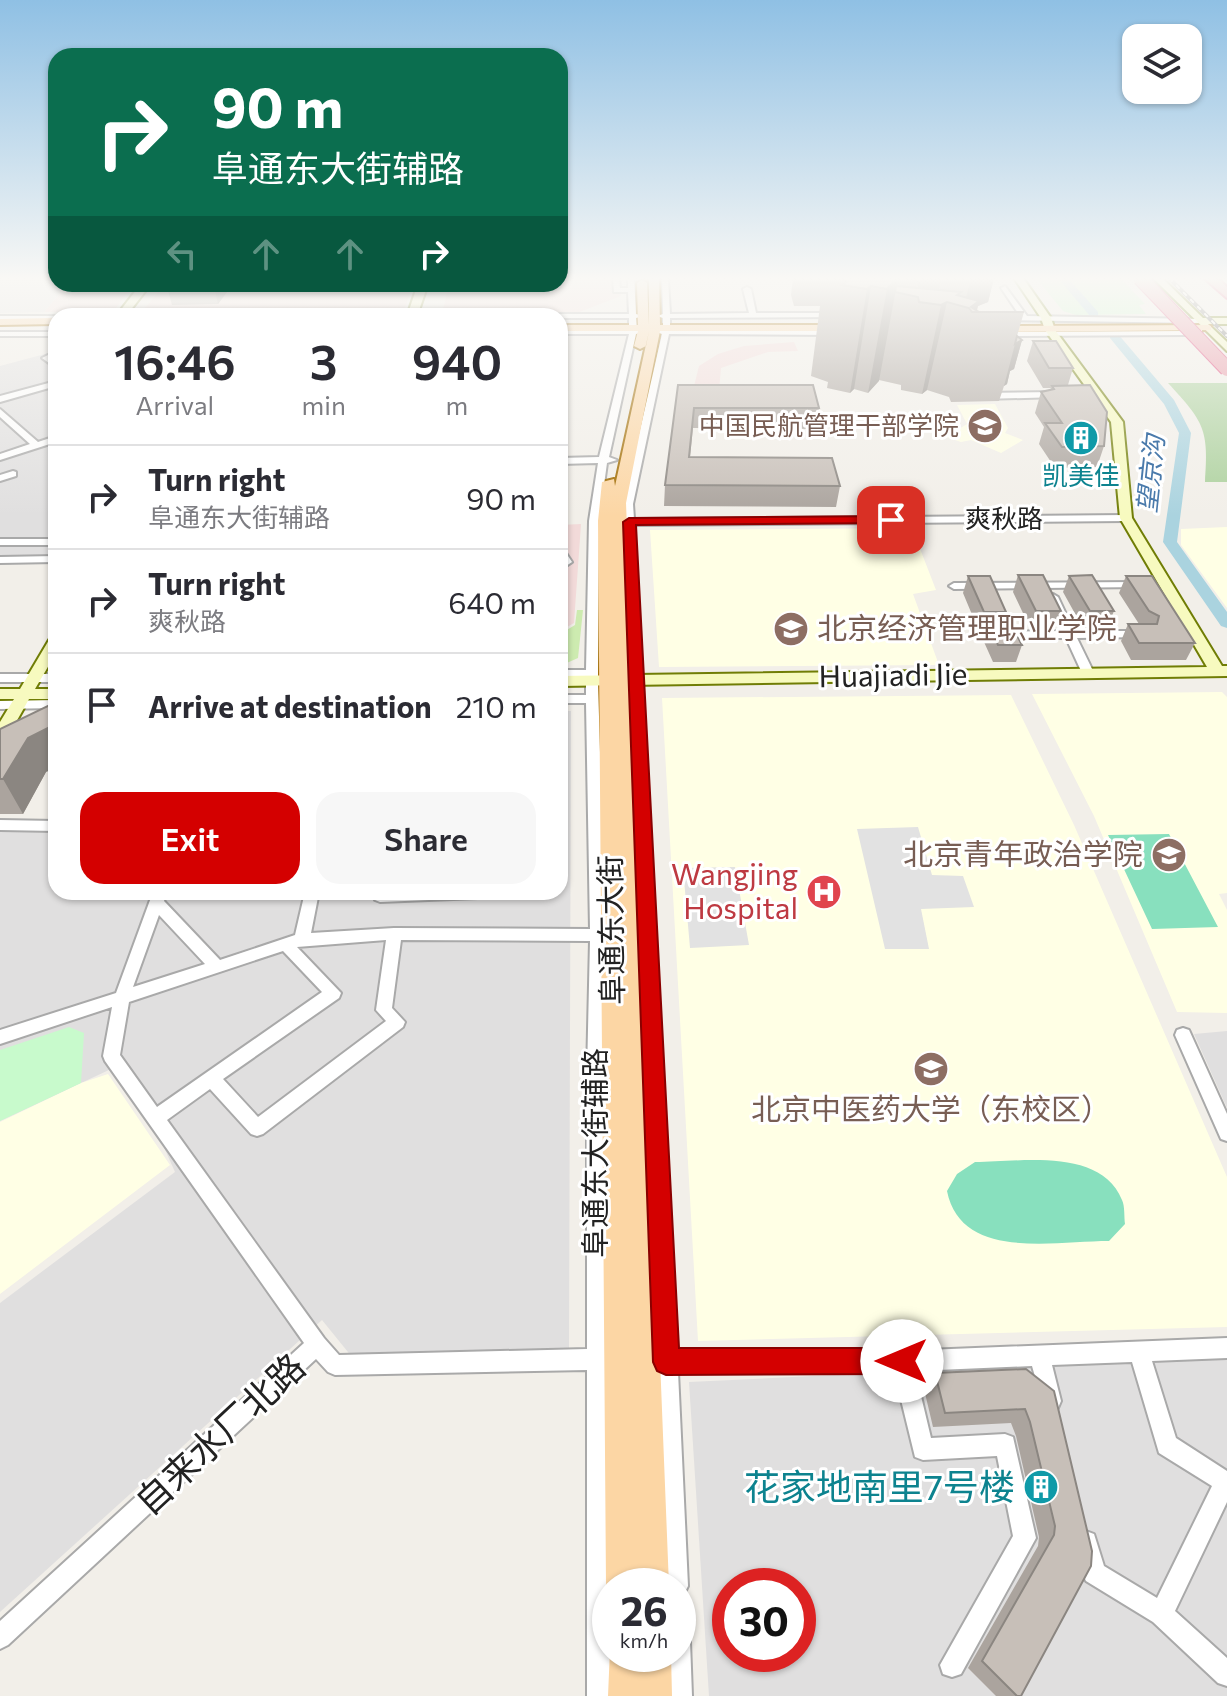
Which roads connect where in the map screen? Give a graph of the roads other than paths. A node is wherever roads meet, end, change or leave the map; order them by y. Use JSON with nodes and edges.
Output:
{"nodes":[{"id":1,"x":640,"y":357,"type":"edge"},
{"id":2,"x":646,"y":357,"type":"edge"},
{"id":3,"x":1067,"y":357,"type":"edge"},
{"id":4,"x":1207,"y":357,"type":"edge"},
{"id":5,"x":1227,"y":378,"type":"edge"},
{"id":6,"x":48,"y":385,"type":"edge"},
{"id":7,"x":1072,"y":395,"type":"edge"},
{"id":8,"x":972,"y":396,"type":"dead end"},
{"id":9,"x":0,"y":399,"type":"edge"},
{"id":10,"x":0,"y":412,"type":"edge"},
{"id":11,"x":48,"y":441,"type":"edge"},
{"id":12,"x":36,"y":445,"type":"junction"},
{"id":13,"x":0,"y":457,"type":"edge"},
{"id":14,"x":608,"y":460,"type":"junction"},
{"id":15,"x":568,"y":461,"type":"edge"},
{"id":16,"x":13,"y":474,"type":"dead end"},
{"id":17,"x":0,"y":478,"type":"edge"},
{"id":18,"x":1126,"y":518,"type":"junction"},
{"id":19,"x":600,"y":521,"type":"junction"},
{"id":20,"x":625,"y":522,"type":"junction"},
{"id":21,"x":6,"y":542,"type":"edge"},
{"id":22,"x":48,"y":542,"type":"edge"},
{"id":23,"x":0,"y":559,"type":"edge"},
{"id":24,"x":48,"y":559,"type":"edge"},
{"id":25,"x":1150,"y":585,"type":"edge"},
{"id":26,"x":954,"y":586,"type":"dead end"},
{"id":27,"x":1047,"y":586,"type":"junction"},
{"id":28,"x":1072,"y":634,"type":"junction"},
{"id":29,"x":1143,"y":634,"type":"edge"},
{"id":30,"x":980,"y":635,"type":"dead end"},
{"id":31,"x":48,"y":652,"type":"edge"},
{"id":32,"x":1088,"y":673,"type":"junction"},
{"id":33,"x":1224,"y":674,"type":"edge"},
{"id":34,"x":568,"y":676,"type":"edge"},
{"id":35,"x":0,"y":681,"type":"edge"},
{"id":36,"x":48,"y":681,"type":"edge"},
{"id":37,"x":568,"y":682,"type":"edge"},
{"id":38,"x":611,"y":685,"type":"junction"},
{"id":39,"x":48,"y":686,"type":"edge"},
{"id":40,"x":568,"y":689,"type":"edge"},
{"id":41,"x":21,"y":693,"type":"edge"},
{"id":42,"x":0,"y":694,"type":"edge"},
{"id":43,"x":48,"y":694,"type":"edge"},
{"id":44,"x":568,"y":697,"type":"edge"},
{"id":45,"x":48,"y":701,"type":"edge"},
{"id":46,"x":0,"y":736,"type":"edge"},
{"id":47,"x":0,"y":825,"type":"edge"},
{"id":48,"x":48,"y":826,"type":"edge"},
{"id":49,"x":157,"y":900,"type":"edge"},
{"id":50,"x":161,"y":900,"type":"edge"},
{"id":51,"x":310,"y":900,"type":"edge"},
{"id":52,"x":394,"y":934,"type":"junction"},
{"id":53,"x":605,"y":935,"type":"junction"},
{"id":54,"x":302,"y":939,"type":"junction"},
{"id":55,"x":285,"y":944,"type":"junction"},
{"id":56,"x":216,"y":966,"type":"junction"},
{"id":57,"x":122,"y":997,"type":"junction"},
{"id":58,"x":1183,"y":1035,"type":"dead end"},
{"id":59,"x":0,"y":1037,"type":"edge"},
{"id":60,"x":212,"y":1079,"type":"junction"},
{"id":61,"x":155,"y":1118,"type":"junction"},
{"id":62,"x":1227,"y":1133,"type":"edge"},
{"id":63,"x":317,"y":1345,"type":"junction"},
{"id":64,"x":1227,"y":1348,"type":"edge"},
{"id":65,"x":1139,"y":1351,"type":"junction"},
{"id":66,"x":1039,"y":1355,"type":"junction"},
{"id":67,"x":632,"y":1360,"type":"junction"},
{"id":68,"x":902,"y":1361,"type":"junction"},
{"id":69,"x":1058,"y":1428,"type":"edge"},
{"id":70,"x":1080,"y":1515,"type":"edge"},
{"id":71,"x":624,"y":1568,"type":"edge"},
{"id":72,"x":650,"y":1568,"type":"edge"},
{"id":73,"x":672,"y":1568,"type":"edge"},
{"id":74,"x":1161,"y":1614,"type":"junction"},
{"id":75,"x":0,"y":1637,"type":"edge"},
{"id":76,"x":952,"y":1665,"type":"dead end"},
{"id":77,"x":625,"y":1672,"type":"edge"},
{"id":78,"x":654,"y":1672,"type":"edge"},
{"id":79,"x":679,"y":1672,"type":"edge"},
{"id":80,"x":1227,"y":1674,"type":"edge"},
{"id":81,"x":599,"y":1696,"type":"edge"},
{"id":82,"x":625,"y":1696,"type":"edge"},
{"id":83,"x":655,"y":1696,"type":"edge"},
{"id":84,"x":680,"y":1696,"type":"edge"}],
"edges":[{"from":1,"to":14,"type":"street"},
{"from":2,"to":20,"type":"street"},
{"from":3,"to":18,"type":"main road"},
{"from":4,"to":5,"type":"main road"},
{"from":6,"to":9,"type":"street"},
{"from":7,"to":8,"type":"street"},
{"from":10,"to":12,"type":"street"},
{"from":11,"to":12,"type":"street"},
{"from":12,"to":13,"type":"street"},
{"from":14,"to":15,"type":"street"},
{"from":14,"to":19,"type":"street"},
{"from":16,"to":17,"type":"street"},
{"from":18,"to":20,"type":"street","name":"爽秋路"},
{"from":18,"to":33,"type":"main road"},
{"from":19,"to":20,"type":"street","name":"爽秋路"},
{"from":19,"to":38,"type":"main road","name":"阜通东大街"},
{"from":19,"to":38,"type":"street"},
{"from":20,"to":38,"type":"street"},
{"from":21,"to":22,"type":"street"},
{"from":21,"to":23,"type":"street"},
{"from":23,"to":24,"type":"street"},
{"from":25,"to":27,"type":"street"},
{"from":26,"to":27,"type":"street"},
{"from":27,"to":28,"type":"street"},
{"from":28,"to":29,"type":"street"},
{"from":28,"to":30,"type":"street"},
{"from":28,"to":32,"type":"street"},
{"from":31,"to":41,"type":"main road"},
{"from":32,"to":33,"type":"main road","name":"Huajiadi Jie"},
{"from":32,"to":38,"type":"main road","name":"Huajiadi Jie"},
{"from":33,"to":38,"type":"main road","name":"Huajiadi Jie"},
{"from":34,"to":38,"type":"street"},
{"from":35,"to":41,"type":"main road"},
{"from":36,"to":41,"type":"street"},
{"from":37,"to":38,"type":"main road","name":"Huajiadi Jie"},
{"from":38,"to":40,"type":"main road","name":"Huajiadi Jie"},
{"from":38,"to":44,"type":"street"},
{"from":38,"to":53,"type":"main road","name":"阜通东大街"},
{"from":38,"to":67,"type":"main road","name":"阜通东大街"},
{"from":39,"to":41,"type":"main road"},
{"from":41,"to":42,"type":"main road"},
{"from":41,"to":43,"type":"main road"},
{"from":41,"to":45,"type":"street"},
{"from":41,"to":46,"type":"main road"},
{"from":47,"to":48,"type":"street"},
{"from":49,"to":57,"type":"street"},
{"from":50,"to":56,"type":"street"},
{"from":51,"to":54,"type":"street"},
{"from":52,"to":53,"type":"street"},
{"from":52,"to":54,"type":"street"},
{"from":52,"to":60,"type":"street"},
{"from":53,"to":67,"type":"main road","name":"阜通东大街"},
{"from":54,"to":55,"type":"street"},
{"from":55,"to":56,"type":"street"},
{"from":55,"to":60,"type":"street"},
{"from":56,"to":57,"type":"street"},
{"from":57,"to":59,"type":"street"},
{"from":57,"to":61,"type":"street"},
{"from":58,"to":62,"type":"street"},
{"from":60,"to":61,"type":"street"},
{"from":61,"to":63,"type":"street"},
{"from":63,"to":67,"type":"street","name":"自来水厂北路"},
{"from":63,"to":75,"type":"street","name":"自来水厂北路"},
{"from":64,"to":65,"type":"street","name":"自来水厂北路"},
{"from":65,"to":66,"type":"street","name":"自来水厂北路"},
{"from":65,"to":74,"type":"street"},
{"from":66,"to":68,"type":"street","name":"自来水厂北路"},
{"from":66,"to":69,"type":"street"},
{"from":67,"to":68,"type":"street","name":"自来水厂北路"},
{"from":67,"to":71,"type":"main road","name":"阜通东大街"},
{"from":67,"to":72,"type":"main road","name":"阜通东大街"},
{"from":67,"to":73,"type":"street"},
{"from":67,"to":81,"type":"street"},
{"from":68,"to":76,"type":"street"},
{"from":70,"to":74,"type":"street"},
{"from":74,"to":80,"type":"street"},
{"from":77,"to":82,"type":"main road"},
{"from":78,"to":83,"type":"main road"},
{"from":79,"to":84,"type":"street"}]}
